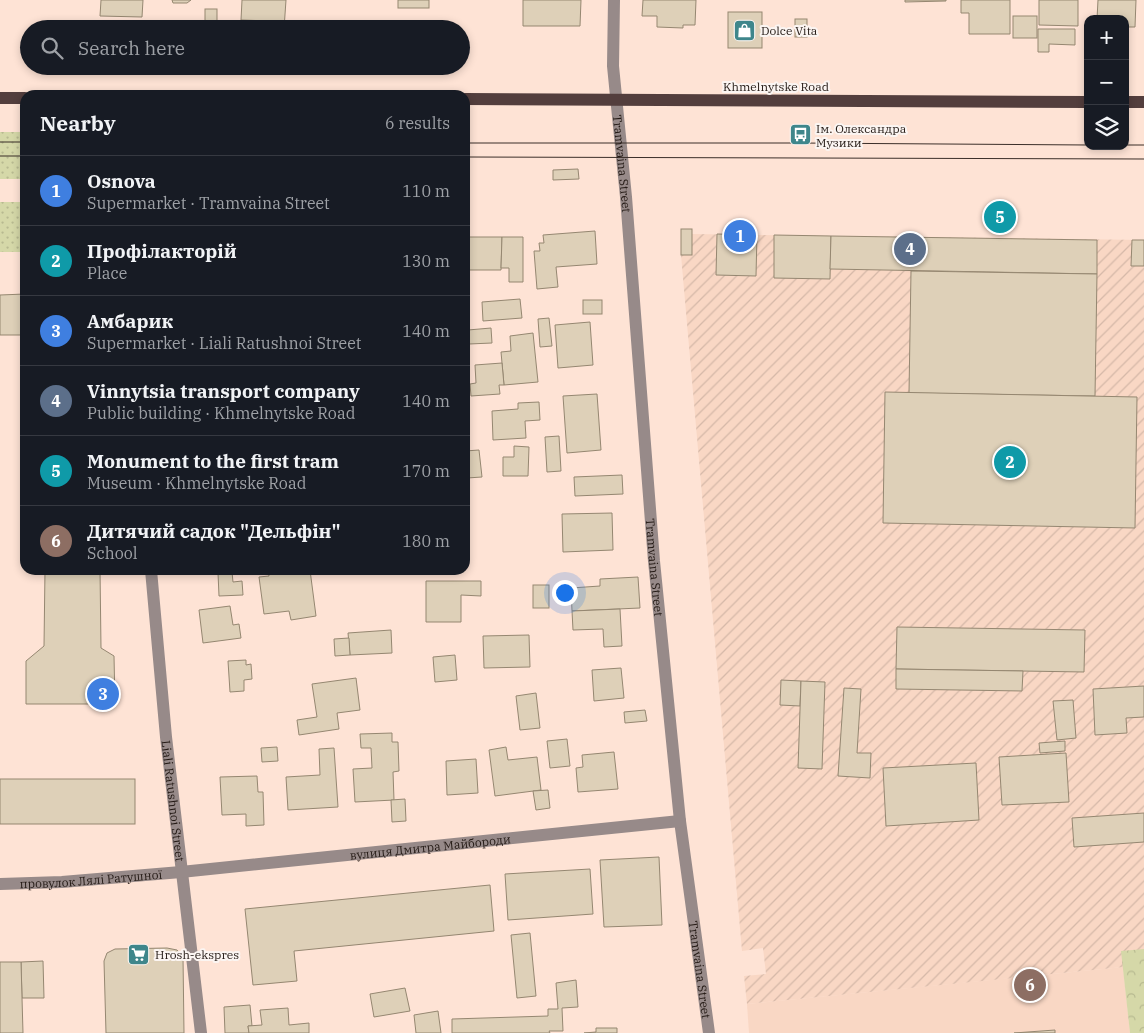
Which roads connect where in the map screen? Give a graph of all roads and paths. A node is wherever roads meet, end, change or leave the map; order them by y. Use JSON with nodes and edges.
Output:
{"nodes":[{"id":1,"x":614,"y":0,"type":"edge"},
{"id":2,"x":0,"y":98,"type":"edge"},
{"id":3,"x":20,"y":98,"type":"edge"},
{"id":4,"x":470,"y":99,"type":"edge"},
{"id":5,"x":617,"y":100,"type":"junction"},
{"id":6,"x":1084,"y":102,"type":"edge"},
{"id":7,"x":1129,"y":102,"type":"edge"},
{"id":8,"x":1144,"y":102,"type":"edge"},
{"id":9,"x":151,"y":575,"type":"edge"},
{"id":10,"x":680,"y":821,"type":"junction"},
{"id":11,"x":181,"y":872,"type":"junction"},
{"id":12,"x":0,"y":884,"type":"edge"},
{"id":13,"x":201,"y":1033,"type":"edge"},
{"id":14,"x":709,"y":1033,"type":"edge"}],
"edges":[{"from":1,"to":5,"type":"street","name":"Tramvaina Street"},
{"from":2,"to":3,"type":"main road"},
{"from":4,"to":5,"type":"main road","name":"Khmelnytske Road"},
{"from":5,"to":6,"type":"main road","name":"Khmelnytske Road"},
{"from":5,"to":10,"type":"street","name":"Tramvaina Street"},
{"from":7,"to":8,"type":"main road"},
{"from":9,"to":11,"type":"street","name":"Liali Ratushnoi Street"},
{"from":10,"to":11,"type":"street","name":"вулиця Дмитра Майбороди"},
{"from":10,"to":14,"type":"street","name":"Tramvaina Street"},
{"from":11,"to":12,"type":"street","name":"провулок Лялі Ратушної"},
{"from":11,"to":13,"type":"street","name":"Liali Ratushnoi Street"}]}
